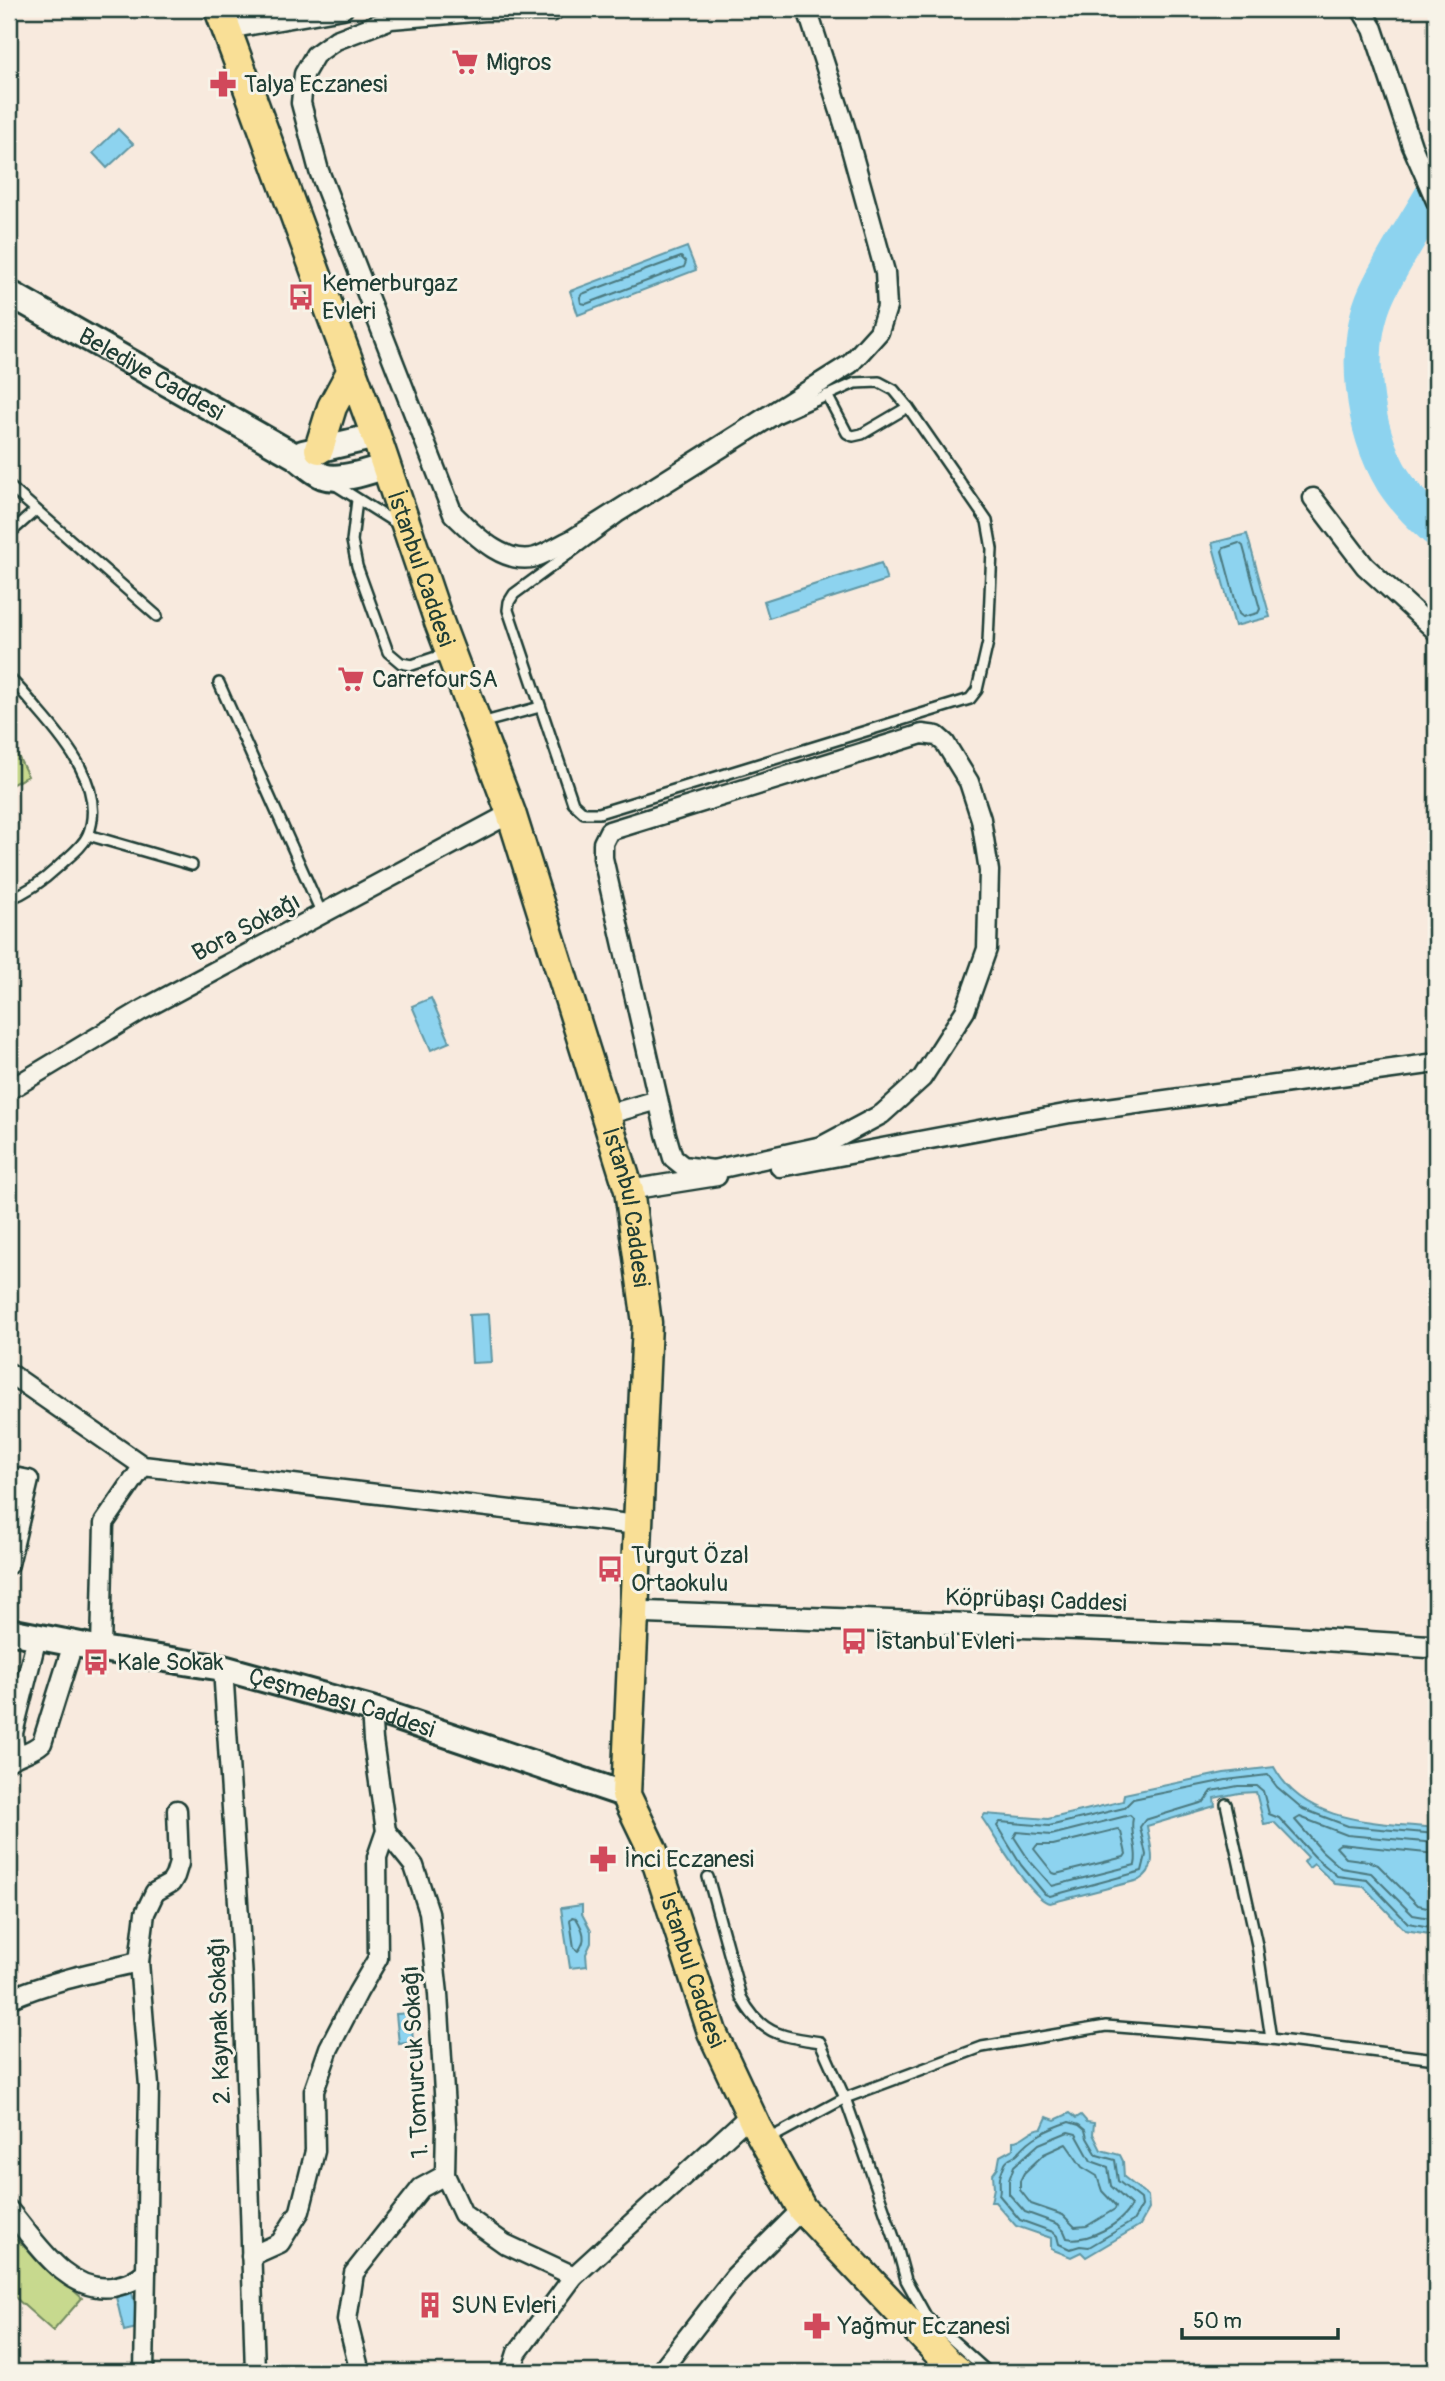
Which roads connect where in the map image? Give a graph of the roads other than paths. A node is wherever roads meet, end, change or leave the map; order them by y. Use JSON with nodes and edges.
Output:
{"nodes":[{"id":1,"x":343,"y":9,"type":"edge"},
{"id":2,"x":557,"y":9,"type":"edge"},
{"id":3,"x":807,"y":9,"type":"edge"},
{"id":4,"x":1361,"y":9,"type":"edge"},
{"id":5,"x":224,"y":19,"type":"edge"},
{"id":6,"x":1436,"y":201,"type":"edge"},
{"id":7,"x":12,"y":301,"type":"edge"},
{"id":8,"x":352,"y":370,"type":"junction"},
{"id":9,"x":827,"y":395,"type":"junction"},
{"id":10,"x":908,"y":407,"type":"junction"},
{"id":11,"x":376,"y":436,"type":"junction"},
{"id":12,"x":307,"y":452,"type":"junction"},
{"id":13,"x":386,"y":466,"type":"junction"},
{"id":14,"x":327,"y":478,"type":"junction"},
{"id":15,"x":9,"y":486,"type":"edge"},
{"id":16,"x":1312,"y":498,"type":"dead end"},
{"id":17,"x":356,"y":500,"type":"junction"},
{"id":18,"x":36,"y":510,"type":"junction"},
{"id":19,"x":410,"y":531,"type":"junction"},
{"id":20,"x":9,"y":534,"type":"edge"},
{"id":21,"x":157,"y":616,"type":"dead end"},
{"id":22,"x":1436,"y":631,"type":"edge"},
{"id":23,"x":451,"y":652,"type":"junction"},
{"id":24,"x":9,"y":678,"type":"edge"},
{"id":25,"x":219,"y":683,"type":"dead end"},
{"id":26,"x":540,"y":707,"type":"junction"},
{"id":27,"x":478,"y":724,"type":"junction"},
{"id":28,"x":511,"y":813,"type":"junction"},
{"id":29,"x":88,"y":835,"type":"junction"},
{"id":30,"x":192,"y":865,"type":"dead end"},
{"id":31,"x":9,"y":899,"type":"edge"},
{"id":32,"x":322,"y":914,"type":"junction"},
{"id":33,"x":1436,"y":1063,"type":"edge"},
{"id":34,"x":9,"y":1090,"type":"edge"},
{"id":35,"x":658,"y":1100,"type":"junction"},
{"id":36,"x":606,"y":1115,"type":"junction"},
{"id":37,"x":629,"y":1190,"type":"junction"},
{"id":38,"x":9,"y":1373,"type":"edge"},
{"id":39,"x":143,"y":1466,"type":"junction"},
{"id":40,"x":9,"y":1476,"type":"edge"},
{"id":41,"x":637,"y":1525,"type":"junction"},
{"id":42,"x":9,"y":1564,"type":"edge"},
{"id":43,"x":633,"y":1612,"type":"junction"},
{"id":44,"x":9,"y":1631,"type":"edge"},
{"id":45,"x":37,"y":1637,"type":"junction"},
{"id":46,"x":73,"y":1644,"type":"junction"},
{"id":47,"x":1436,"y":1647,"type":"edge"},
{"id":48,"x":101,"y":1649,"type":"junction"},
{"id":49,"x":223,"y":1668,"type":"junction"},
{"id":50,"x":371,"y":1709,"type":"junction"},
{"id":51,"x":13,"y":1758,"type":"edge"},
{"id":52,"x":626,"y":1795,"type":"junction"},
{"id":53,"x":1226,"y":1804,"type":"dead end"},
{"id":54,"x":177,"y":1810,"type":"dead end"},
{"id":55,"x":386,"y":1831,"type":"junction"},
{"id":56,"x":708,"y":1877,"type":"dead end"},
{"id":57,"x":139,"y":1962,"type":"junction"},
{"id":58,"x":9,"y":1999,"type":"edge"},
{"id":59,"x":1271,"y":2039,"type":"junction"},
{"id":60,"x":1436,"y":2059,"type":"edge"},
{"id":61,"x":845,"y":2098,"type":"junction"},
{"id":62,"x":751,"y":2114,"type":"junction"},
{"id":63,"x":765,"y":2141,"type":"junction"},
{"id":64,"x":445,"y":2175,"type":"junction"},
{"id":65,"x":802,"y":2209,"type":"junction"},
{"id":66,"x":9,"y":2210,"type":"edge"},
{"id":67,"x":251,"y":2256,"type":"junction"},
{"id":68,"x":146,"y":2271,"type":"junction"},
{"id":69,"x":574,"y":2276,"type":"junction"},
{"id":70,"x":144,"y":2372,"type":"edge"},
{"id":71,"x":255,"y":2372,"type":"edge"},
{"id":72,"x":360,"y":2372,"type":"edge"},
{"id":73,"x":511,"y":2372,"type":"edge"},
{"id":74,"x":660,"y":2372,"type":"edge"},
{"id":75,"x":959,"y":2372,"type":"edge"},
{"id":76,"x":988,"y":2372,"type":"edge"}],
"edges":[{"from":1,"to":5,"type":"street"},
{"from":2,"to":3,"type":"street"},
{"from":4,"to":6,"type":"street"},
{"from":5,"to":8,"type":"main road","name":"İstanbul Caddesi"},
{"from":7,"to":12,"type":"main road","name":"Belediye Caddesi"},
{"from":8,"to":11,"type":"main road","name":"İstanbul Caddesi"},
{"from":8,"to":12,"type":"main road"},
{"from":9,"to":10,"type":"lane"},
{"from":9,"to":10,"type":"lane"},
{"from":9,"to":26,"type":"lane"},
{"from":10,"to":26,"type":"lane"},
{"from":11,"to":12,"type":"main road"},
{"from":11,"to":13,"type":"main road","name":"İstanbul Caddesi"},
{"from":12,"to":14,"type":"main road","name":"Belediye Caddesi"},
{"from":13,"to":14,"type":"main road"},
{"from":13,"to":19,"type":"main road","name":"İstanbul Caddesi"},
{"from":14,"to":17,"type":"lane"},
{"from":15,"to":18,"type":"lane"},
{"from":16,"to":22,"type":"street"},
{"from":17,"to":19,"type":"lane"},
{"from":17,"to":23,"type":"lane"},
{"from":18,"to":20,"type":"lane"},
{"from":18,"to":21,"type":"lane"},
{"from":19,"to":23,"type":"main road","name":"İstanbul Caddesi"},
{"from":23,"to":27,"type":"main road","name":"İstanbul Caddesi"},
{"from":24,"to":29,"type":"lane"},
{"from":25,"to":32,"type":"lane"},
{"from":26,"to":27,"type":"lane"},
{"from":27,"to":28,"type":"main road","name":"İstanbul Caddesi"},
{"from":28,"to":32,"type":"street","name":"Bora Sokağı"},
{"from":28,"to":36,"type":"main road","name":"İstanbul Caddesi"},
{"from":29,"to":30,"type":"lane"},
{"from":29,"to":31,"type":"lane"},
{"from":32,"to":34,"type":"street","name":"Bora Sokağı"},
{"from":33,"to":37,"type":"street"},
{"from":35,"to":35,"type":"street"},
{"from":35,"to":36,"type":"street"},
{"from":36,"to":37,"type":"main road","name":"İstanbul Caddesi"},
{"from":37,"to":41,"type":"main road","name":"İstanbul Caddesi"},
{"from":38,"to":39,"type":"street"},
{"from":39,"to":41,"type":"street"},
{"from":39,"to":48,"type":"street"},
{"from":40,"to":42,"type":"street"},
{"from":41,"to":43,"type":"main road","name":"İstanbul Caddesi"},
{"from":43,"to":47,"type":"street","name":"Köprübaşı Caddesi"},
{"from":43,"to":52,"type":"main road","name":"İstanbul Caddesi"},
{"from":44,"to":45,"type":"main road","name":"Çeşmebaşı Caddesi"},
{"from":45,"to":46,"type":"main road","name":"Çeşmebaşı Caddesi"},
{"from":45,"to":51,"type":"street"},
{"from":46,"to":48,"type":"main road","name":"Çeşmebaşı Caddesi"},
{"from":46,"to":51,"type":"street"},
{"from":48,"to":49,"type":"main road","name":"Çeşmebaşı Caddesi"},
{"from":49,"to":50,"type":"main road","name":"Çeşmebaşı Caddesi"},
{"from":49,"to":67,"type":"street","name":"2. Kaynak Sokağı"},
{"from":50,"to":52,"type":"main road","name":"Çeşmebaşı Caddesi"},
{"from":50,"to":55,"type":"street"},
{"from":52,"to":62,"type":"main road","name":"İstanbul Caddesi"},
{"from":53,"to":59,"type":"lane"},
{"from":54,"to":57,"type":"street"},
{"from":55,"to":64,"type":"street","name":"1. Tomurcuk Sokağı"},
{"from":55,"to":67,"type":"street"},
{"from":56,"to":61,"type":"lane"},
{"from":57,"to":58,"type":"street"},
{"from":57,"to":68,"type":"street"},
{"from":59,"to":60,"type":"lane"},
{"from":59,"to":61,"type":"lane"},
{"from":61,"to":63,"type":"lane"},
{"from":61,"to":76,"type":"lane"},
{"from":62,"to":63,"type":"main road","name":"İstanbul Caddesi"},
{"from":62,"to":69,"type":"street"},
{"from":63,"to":65,"type":"main road","name":"İstanbul Caddesi"},
{"from":64,"to":69,"type":"street","name":"1. Tomurcuk Sokağı"},
{"from":64,"to":72,"type":"street"},
{"from":65,"to":74,"type":"street"},
{"from":65,"to":75,"type":"main road","name":"İstanbul Caddesi"},
{"from":66,"to":68,"type":"street"},
{"from":67,"to":71,"type":"street","name":"2. Kaynak Sokağı"},
{"from":68,"to":70,"type":"street"},
{"from":69,"to":73,"type":"street"}]}
